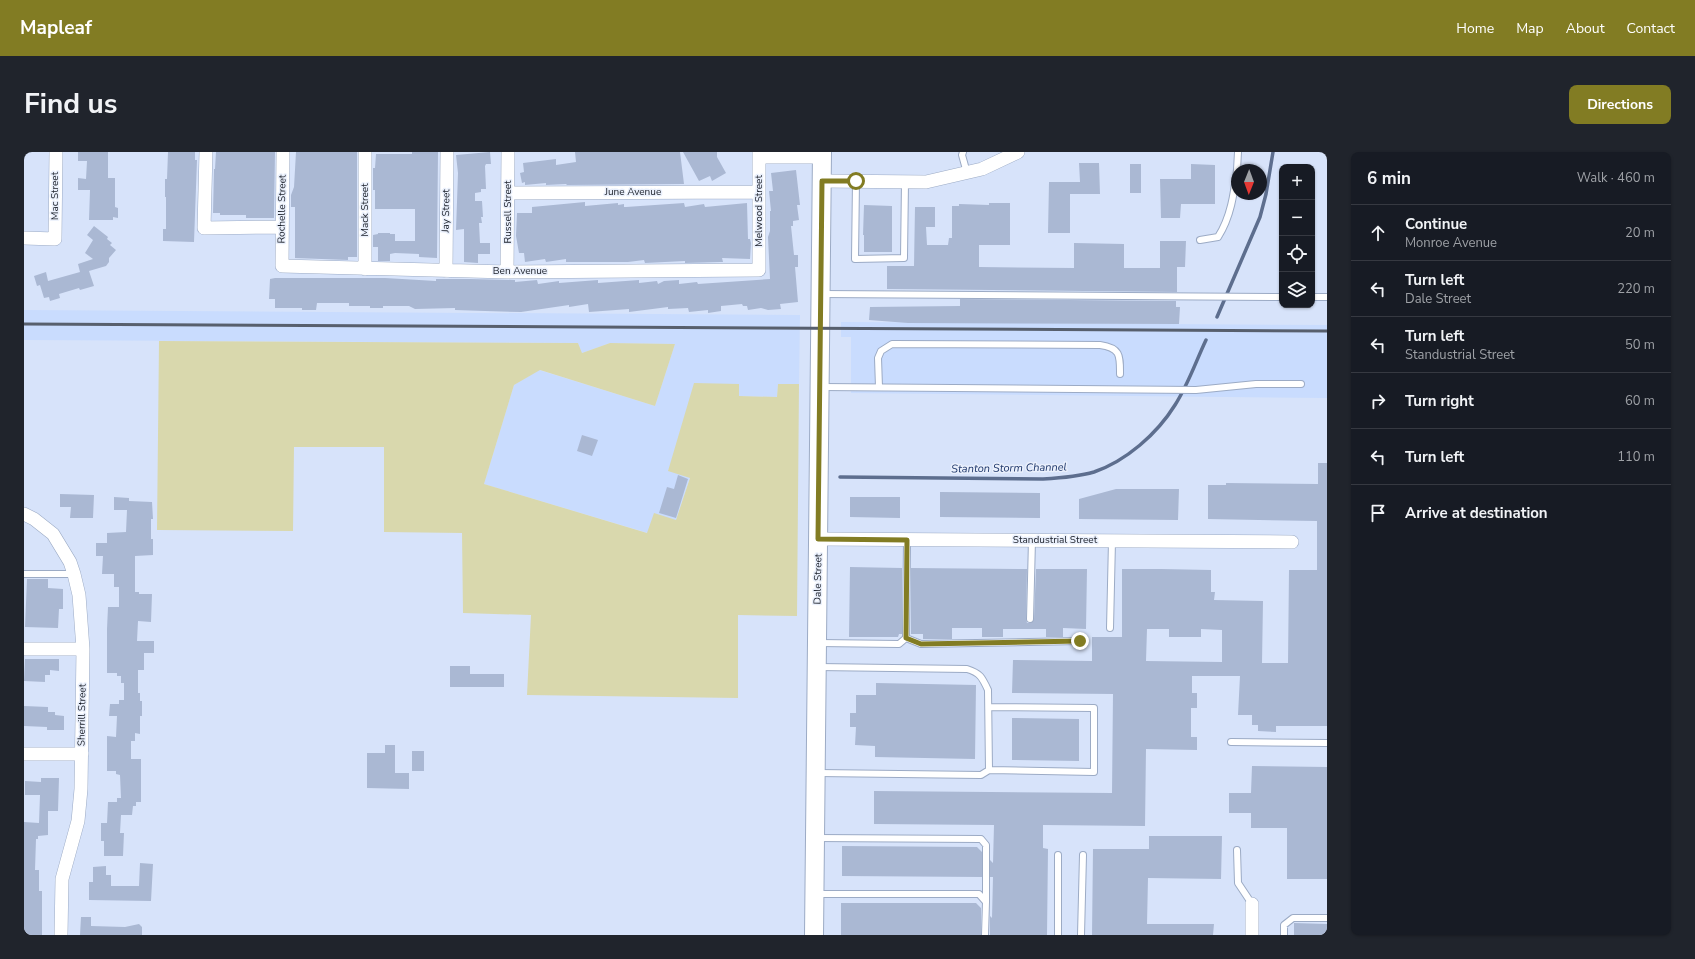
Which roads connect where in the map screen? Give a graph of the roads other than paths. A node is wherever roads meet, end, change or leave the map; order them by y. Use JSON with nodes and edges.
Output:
{"nodes":[{"id":1,"x":56,"y":152,"type":"edge"},
{"id":2,"x":206,"y":152,"type":"edge"},
{"id":3,"x":283,"y":152,"type":"edge"},
{"id":4,"x":365,"y":152,"type":"edge"},
{"id":5,"x":447,"y":152,"type":"edge"},
{"id":6,"x":508,"y":152,"type":"edge"},
{"id":7,"x":963,"y":152,"type":"edge"},
{"id":8,"x":1018,"y":152,"type":"edge"},
{"id":9,"x":1238,"y":152,"type":"edge"},
{"id":10,"x":759,"y":154,"type":"edge"},
{"id":11,"x":822,"y":155,"type":"edge"},
{"id":12,"x":998,"y":157,"type":"edge"},
{"id":13,"x":1237,"y":164,"type":"edge"},
{"id":14,"x":966,"y":173,"type":"junction"},
{"id":15,"x":822,"y":181,"type":"junction"},
{"id":16,"x":856,"y":181,"type":"junction"},
{"id":17,"x":905,"y":182,"type":"junction"},
{"id":18,"x":759,"y":192,"type":"junction"},
{"id":19,"x":508,"y":193,"type":"junction"},
{"id":20,"x":1232,"y":200,"type":"edge"},
{"id":21,"x":281,"y":227,"type":"junction"},
{"id":22,"x":24,"y":238,"type":"edge"},
{"id":23,"x":1200,"y":240,"type":"dead end"},
{"id":24,"x":282,"y":266,"type":"joint"},
{"id":25,"x":365,"y":269,"type":"junction"},
{"id":26,"x":759,"y":270,"type":"joint"},
{"id":27,"x":446,"y":271,"type":"junction"},
{"id":28,"x":507,"y":272,"type":"junction"},
{"id":29,"x":821,"y":294,"type":"junction"},
{"id":30,"x":1279,"y":297,"type":"edge"},
{"id":31,"x":1315,"y":297,"type":"edge"},
{"id":32,"x":1327,"y":297,"type":"edge"},
{"id":33,"x":1120,"y":374,"type":"dead end"},
{"id":34,"x":1301,"y":384,"type":"dead end"},
{"id":35,"x":820,"y":387,"type":"junction"},
{"id":36,"x":879,"y":388,"type":"junction"},
{"id":37,"x":24,"y":514,"type":"edge"},
{"id":38,"x":818,"y":539,"type":"junction"},
{"id":39,"x":907,"y":540,"type":"junction"},
{"id":40,"x":1032,"y":540,"type":"junction"},
{"id":41,"x":1112,"y":541,"type":"junction"},
{"id":42,"x":1292,"y":542,"type":"dead end"},
{"id":43,"x":24,"y":574,"type":"edge"},
{"id":44,"x":74,"y":574,"type":"junction"},
{"id":45,"x":1030,"y":619,"type":"dead end"},
{"id":46,"x":1110,"y":628,"type":"dead end"},
{"id":47,"x":906,"y":638,"type":"junction"},
{"id":48,"x":1080,"y":641,"type":"dead end"},
{"id":49,"x":817,"y":643,"type":"junction"},
{"id":50,"x":24,"y":649,"type":"edge"},
{"id":51,"x":83,"y":649,"type":"junction"},
{"id":52,"x":817,"y":667,"type":"junction"},
{"id":53,"x":989,"y":707,"type":"junction"},
{"id":54,"x":1231,"y":742,"type":"dead end"},
{"id":55,"x":1327,"y":743,"type":"edge"},
{"id":56,"x":24,"y":754,"type":"edge"},
{"id":57,"x":82,"y":754,"type":"junction"},
{"id":58,"x":989,"y":770,"type":"junction"},
{"id":59,"x":816,"y":773,"type":"junction"},
{"id":60,"x":815,"y":838,"type":"junction"},
{"id":61,"x":1237,"y":850,"type":"dead end"},
{"id":62,"x":1058,"y":855,"type":"dead end"},
{"id":63,"x":1083,"y":855,"type":"dead end"},
{"id":64,"x":814,"y":894,"type":"junction"},
{"id":65,"x":986,"y":902,"type":"junction"},
{"id":66,"x":1252,"y":904,"type":"joint"},
{"id":67,"x":1327,"y":918,"type":"edge"},
{"id":68,"x":61,"y":935,"type":"edge"},
{"id":69,"x":814,"y":935,"type":"edge"},
{"id":70,"x":985,"y":935,"type":"edge"},
{"id":71,"x":1058,"y":935,"type":"edge"},
{"id":72,"x":1081,"y":935,"type":"edge"},
{"id":73,"x":1252,"y":935,"type":"edge"},
{"id":74,"x":1284,"y":935,"type":"edge"}],
"edges":[{"from":1,"to":22,"type":"street","name":"Mac Street"},
{"from":2,"to":21,"type":"street"},
{"from":3,"to":21,"type":"street","name":"Rochelle Street"},
{"from":4,"to":25,"type":"street","name":"Mack Street"},
{"from":5,"to":27,"type":"street","name":"Jay Street"},
{"from":6,"to":19,"type":"street","name":"Russell Street"},
{"from":7,"to":14,"type":"lane"},
{"from":8,"to":12,"type":"street"},
{"from":9,"to":13,"type":"lane"},
{"from":10,"to":11,"type":"street"},
{"from":10,"to":18,"type":"street","name":"Melwood Street"},
{"from":11,"to":15,"type":"street","name":"Dale Street"},
{"from":12,"to":14,"type":"street"},
{"from":14,"to":17,"type":"street"},
{"from":15,"to":16,"type":"street"},
{"from":15,"to":29,"type":"street","name":"Dale Street"},
{"from":16,"to":17,"type":"street"},
{"from":16,"to":17,"type":"lane"},
{"from":18,"to":19,"type":"street","name":"June Avenue"},
{"from":18,"to":26,"type":"street","name":"Melwood Street"},
{"from":19,"to":28,"type":"street","name":"Russell Street"},
{"from":20,"to":23,"type":"lane"},
{"from":21,"to":24,"type":"street","name":"Rochelle Street"},
{"from":24,"to":25,"type":"street","name":"Ben Avenue"},
{"from":25,"to":27,"type":"street","name":"Ben Avenue"},
{"from":26,"to":28,"type":"street","name":"Ben Avenue"},
{"from":27,"to":28,"type":"street","name":"Ben Avenue"},
{"from":29,"to":30,"type":"lane"},
{"from":29,"to":35,"type":"street","name":"Dale Street"},
{"from":31,"to":32,"type":"lane"},
{"from":33,"to":36,"type":"lane"},
{"from":34,"to":36,"type":"lane"},
{"from":35,"to":36,"type":"lane"},
{"from":35,"to":38,"type":"street","name":"Dale Street"},
{"from":37,"to":44,"type":"street","name":"Sherrill Street"},
{"from":38,"to":39,"type":"street","name":"Standustrial Street"},
{"from":38,"to":49,"type":"street","name":"Dale Street"},
{"from":39,"to":40,"type":"street","name":"Standustrial Street"},
{"from":39,"to":47,"type":"lane"},
{"from":40,"to":41,"type":"street","name":"Standustrial Street"},
{"from":40,"to":45,"type":"lane"},
{"from":41,"to":42,"type":"street","name":"Standustrial Street"},
{"from":41,"to":46,"type":"lane"},
{"from":43,"to":44,"type":"lane"},
{"from":44,"to":51,"type":"street","name":"Sherrill Street"},
{"from":47,"to":48,"type":"lane"},
{"from":47,"to":49,"type":"lane"},
{"from":49,"to":52,"type":"street","name":"Dale Street"},
{"from":50,"to":51,"type":"street"},
{"from":51,"to":57,"type":"street","name":"Sherrill Street"},
{"from":52,"to":53,"type":"lane"},
{"from":52,"to":59,"type":"street","name":"Dale Street"},
{"from":53,"to":58,"type":"lane"},
{"from":53,"to":58,"type":"lane"},
{"from":54,"to":55,"type":"lane"},
{"from":56,"to":57,"type":"street"},
{"from":57,"to":68,"type":"street","name":"Sherrill Street"},
{"from":58,"to":59,"type":"lane"},
{"from":59,"to":60,"type":"street","name":"Dale Street"},
{"from":60,"to":64,"type":"street","name":"Dale Street"},
{"from":60,"to":65,"type":"lane"},
{"from":61,"to":66,"type":"lane"},
{"from":62,"to":71,"type":"lane"},
{"from":63,"to":72,"type":"lane"},
{"from":64,"to":65,"type":"lane"},
{"from":64,"to":69,"type":"street","name":"Dale Street"},
{"from":65,"to":70,"type":"lane"},
{"from":66,"to":73,"type":"street"},
{"from":67,"to":74,"type":"lane"}]}
